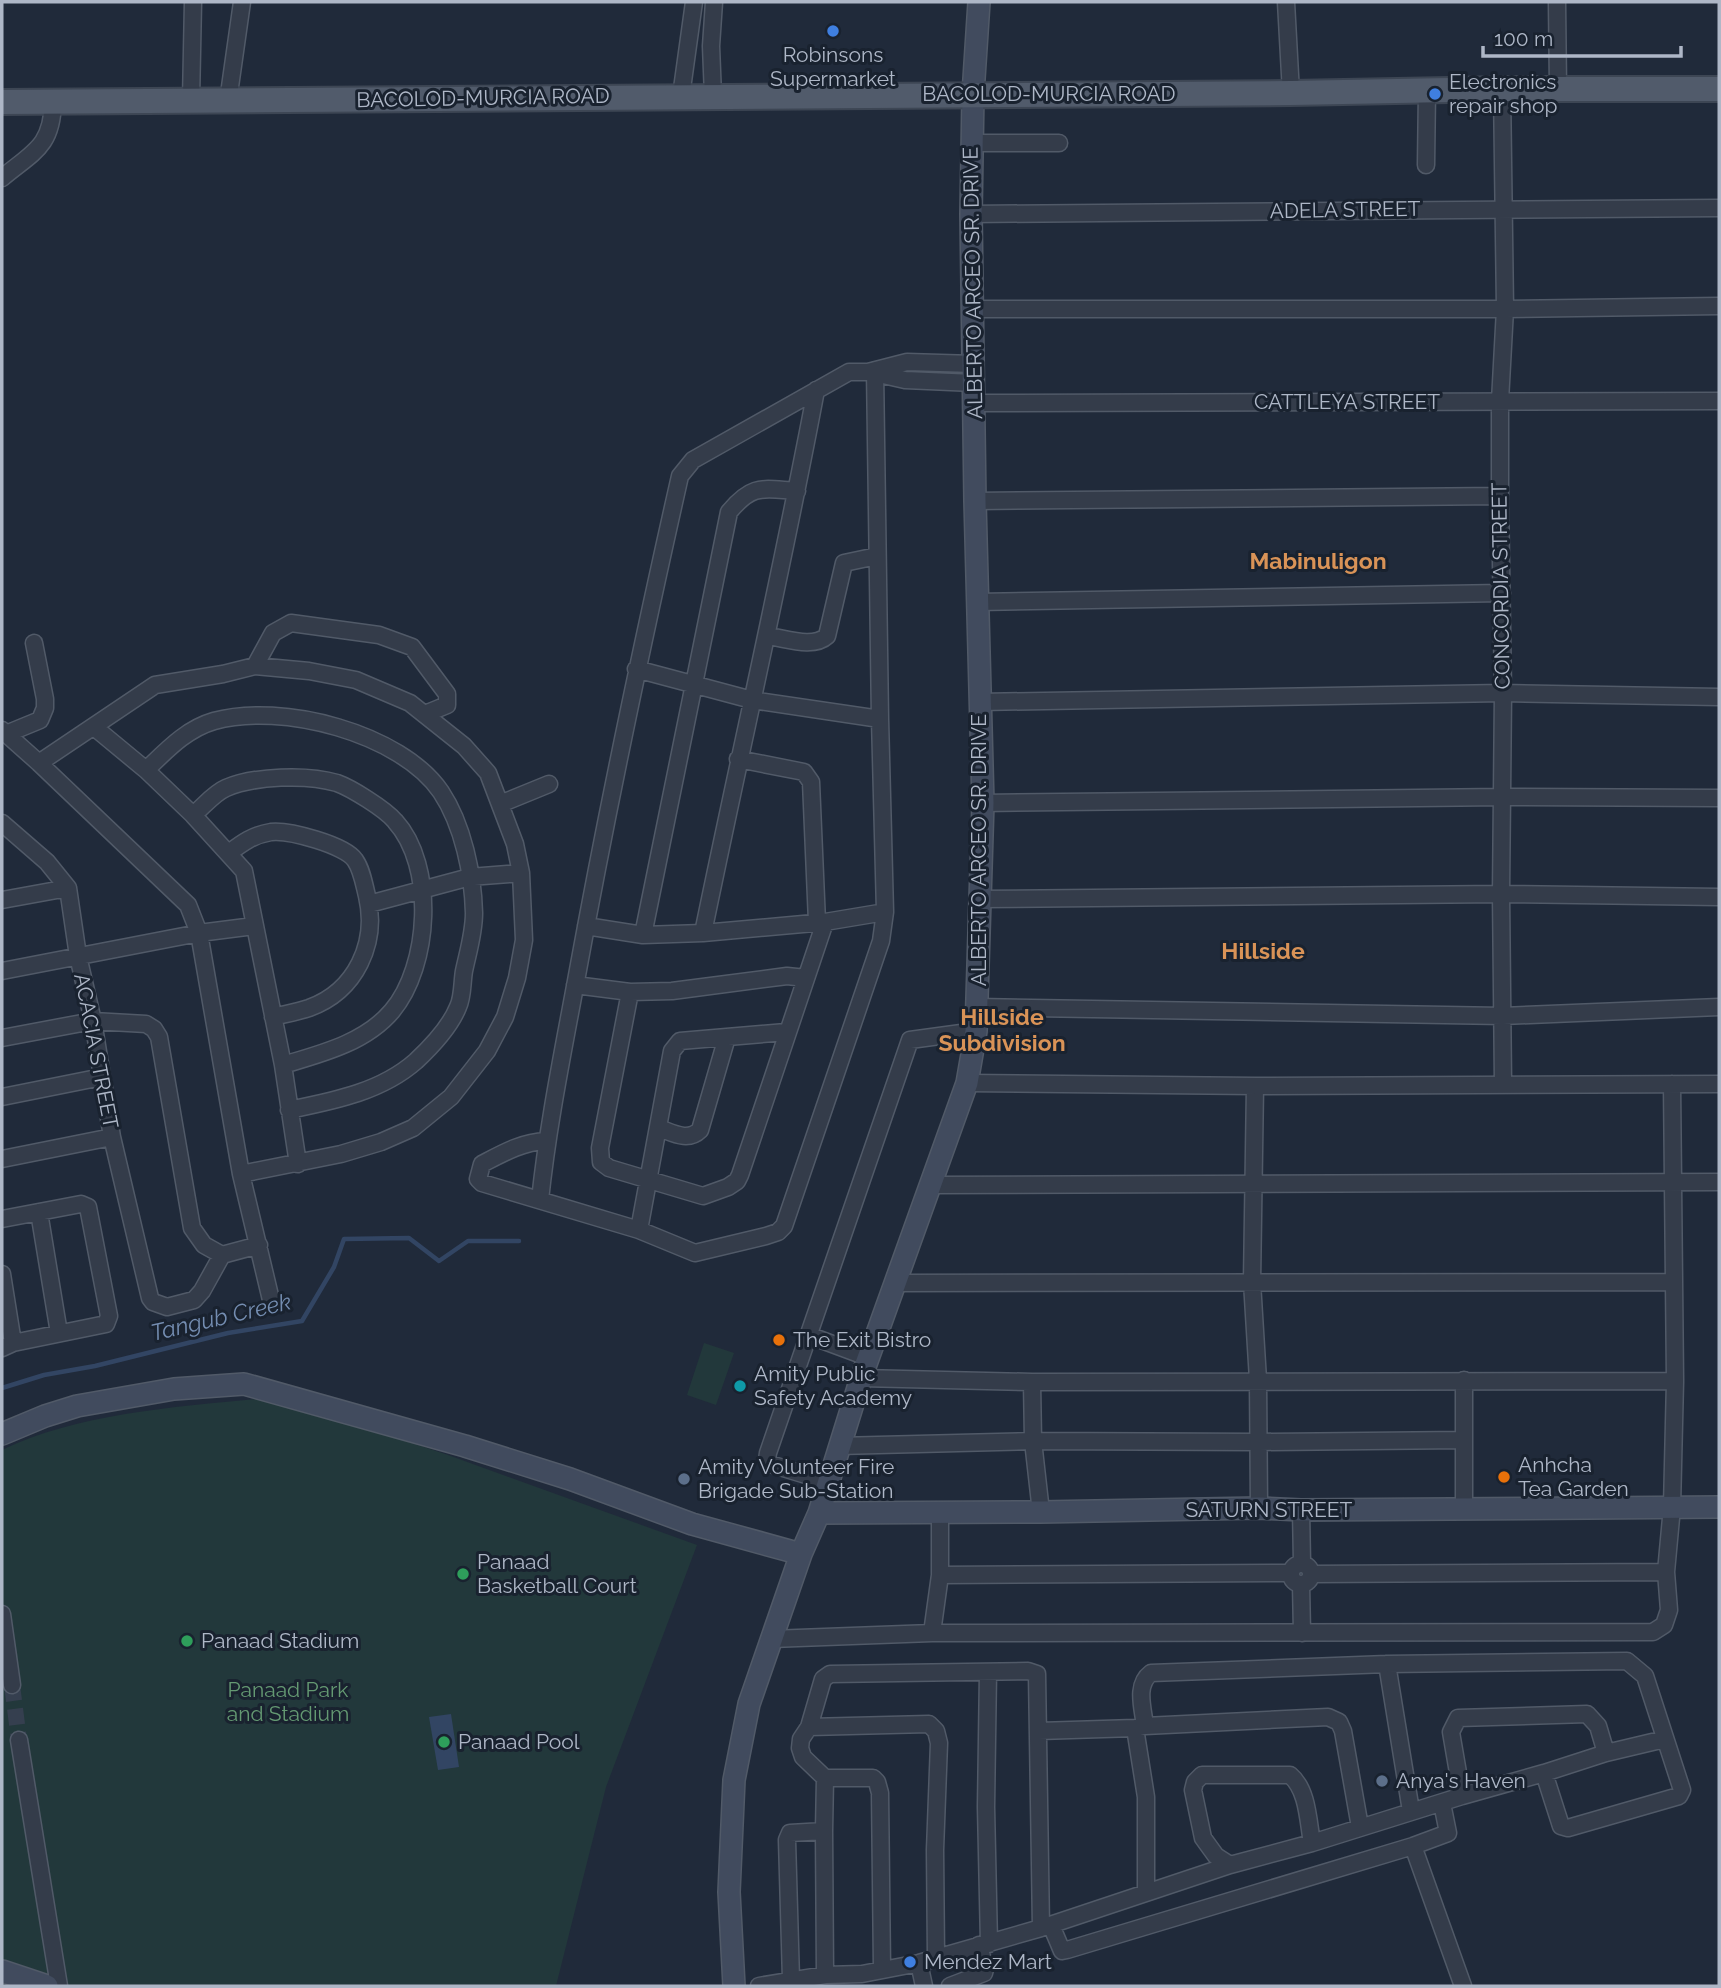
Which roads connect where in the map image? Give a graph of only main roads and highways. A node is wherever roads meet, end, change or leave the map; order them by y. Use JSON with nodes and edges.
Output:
{"nodes":[{"id":1,"x":1719,"y":89,"type":"edge"},
{"id":2,"x":2,"y":102,"type":"edge"}],
"edges":[{"from":1,"to":2,"type":"main road","name":"BACOLOD-MURCIA ROAD"}]}
